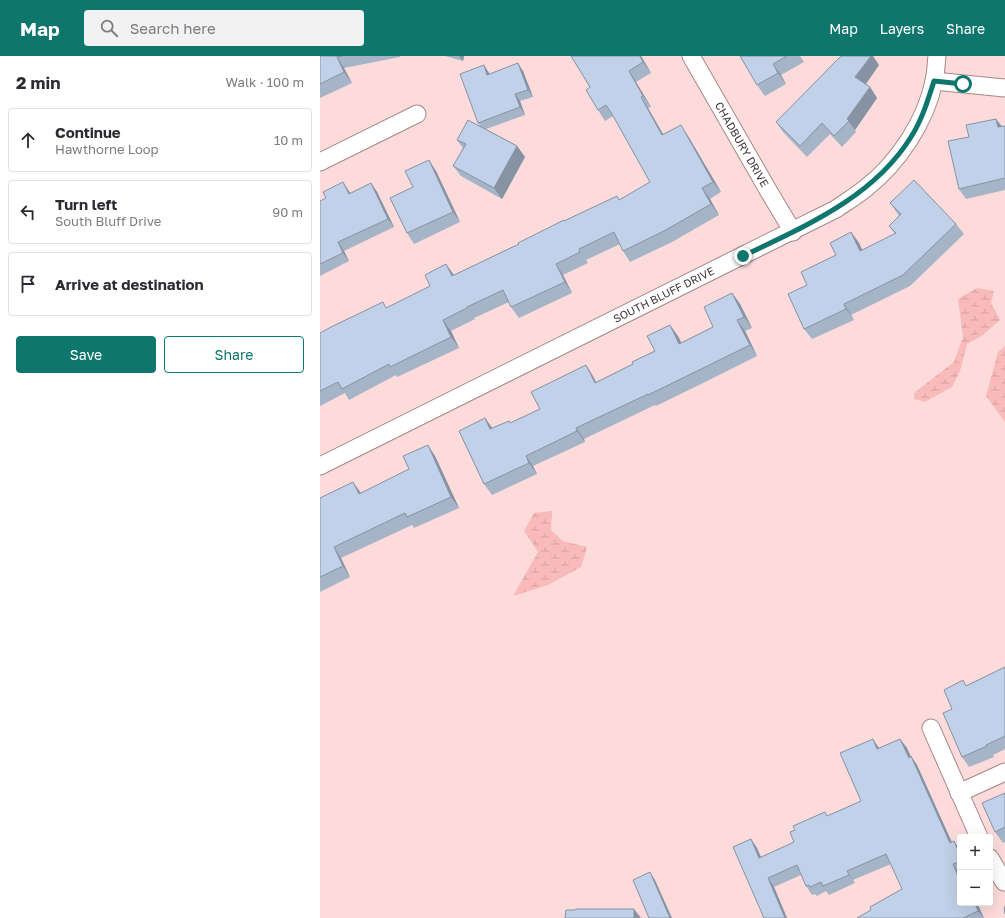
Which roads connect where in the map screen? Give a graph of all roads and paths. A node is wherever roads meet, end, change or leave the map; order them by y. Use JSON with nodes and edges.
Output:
{"nodes":[{"id":1,"x":691,"y":56,"type":"edge"},
{"id":2,"x":937,"y":56,"type":"edge"},
{"id":3,"x":934,"y":81,"type":"junction"},
{"id":4,"x":1005,"y":88,"type":"edge"},
{"id":5,"x":417,"y":114,"type":"dead end"},
{"id":6,"x":320,"y":162,"type":"edge"},
{"id":7,"x":793,"y":232,"type":"junction"},
{"id":8,"x":320,"y":466,"type":"edge"},
{"id":9,"x":931,"y":728,"type":"dead end"},
{"id":10,"x":1005,"y":772,"type":"edge"},
{"id":11,"x":959,"y":793,"type":"junction"},
{"id":12,"x":978,"y":834,"type":"edge"},
{"id":13,"x":993,"y":863,"type":"edge"},
{"id":14,"x":1005,"y":881,"type":"edge"}],
"edges":[{"from":1,"to":7,"type":"street","name":"CHADBURY DRIVE"},
{"from":2,"to":3,"type":"street","name":"SOUTH BLUFF DRIVE"},
{"from":3,"to":4,"type":"street"},
{"from":3,"to":7,"type":"street","name":"SOUTH BLUFF DRIVE"},
{"from":5,"to":6,"type":"street"},
{"from":7,"to":8,"type":"street","name":"SOUTH BLUFF DRIVE"},
{"from":9,"to":11,"type":"street"},
{"from":10,"to":11,"type":"street"},
{"from":11,"to":12,"type":"street"},
{"from":13,"to":14,"type":"street"}]}
